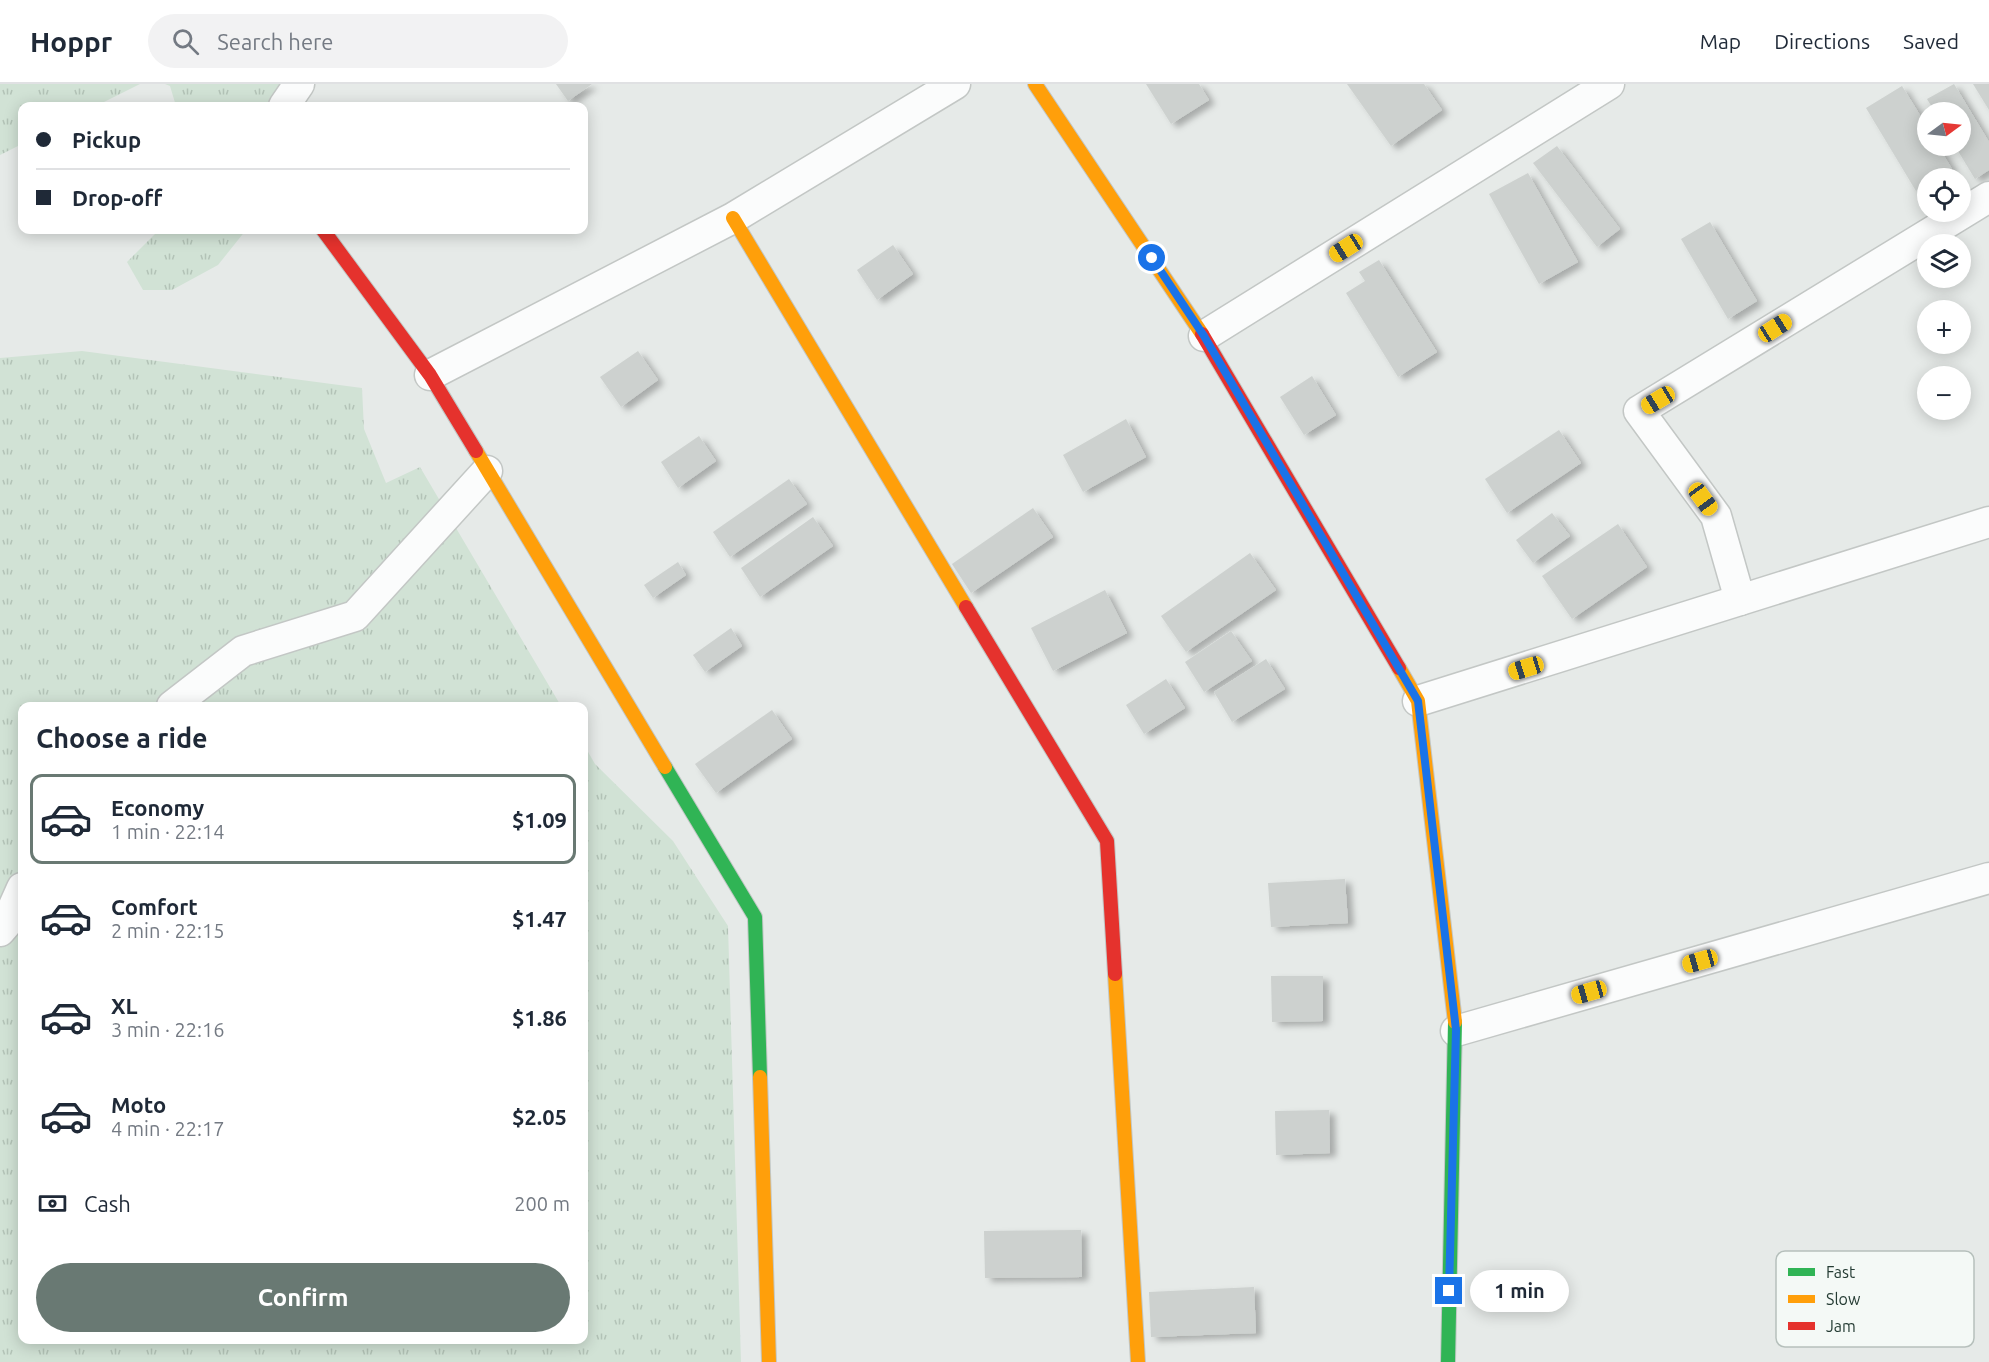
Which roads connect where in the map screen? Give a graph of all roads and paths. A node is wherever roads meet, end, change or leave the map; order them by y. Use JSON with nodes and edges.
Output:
{"nodes":[{"id":1,"x":299,"y":84,"type":"edge"},
{"id":2,"x":955,"y":84,"type":"edge"},
{"id":3,"x":1035,"y":84,"type":"edge"},
{"id":4,"x":1609,"y":84,"type":"edge"},
{"id":5,"x":287,"y":102,"type":"edge"},
{"id":6,"x":1989,"y":197,"type":"edge"},
{"id":7,"x":733,"y":218,"type":"junction"},
{"id":8,"x":326,"y":234,"type":"edge"},
{"id":9,"x":1204,"y":336,"type":"junction"},
{"id":10,"x":430,"y":375,"type":"junction"},
{"id":11,"x":487,"y":471,"type":"junction"},
{"id":12,"x":1989,"y":522,"type":"edge"},
{"id":13,"x":1740,"y":600,"type":"junction"},
{"id":14,"x":1418,"y":701,"type":"junction"},
{"id":15,"x":177,"y":702,"type":"edge"},
{"id":16,"x":1989,"y":878,"type":"edge"},
{"id":17,"x":18,"y":897,"type":"edge"},
{"id":18,"x":0,"y":931,"type":"edge"},
{"id":19,"x":1456,"y":1030,"type":"junction"},
{"id":20,"x":769,"y":1362,"type":"edge"},
{"id":21,"x":1138,"y":1362,"type":"edge"},
{"id":22,"x":1448,"y":1362,"type":"edge"}],
"edges":[{"from":1,"to":5,"type":"street"},
{"from":2,"to":7,"type":"street"},
{"from":3,"to":9,"type":"street"},
{"from":4,"to":9,"type":"street"},
{"from":6,"to":13,"type":"street"},
{"from":7,"to":10,"type":"street"},
{"from":7,"to":21,"type":"street"},
{"from":8,"to":10,"type":"street"},
{"from":9,"to":14,"type":"street"},
{"from":10,"to":11,"type":"street"},
{"from":11,"to":15,"type":"street"},
{"from":11,"to":20,"type":"street"},
{"from":12,"to":13,"type":"street"},
{"from":13,"to":14,"type":"street"},
{"from":14,"to":19,"type":"street"},
{"from":16,"to":19,"type":"street"},
{"from":17,"to":18,"type":"street"},
{"from":19,"to":22,"type":"street"}]}
